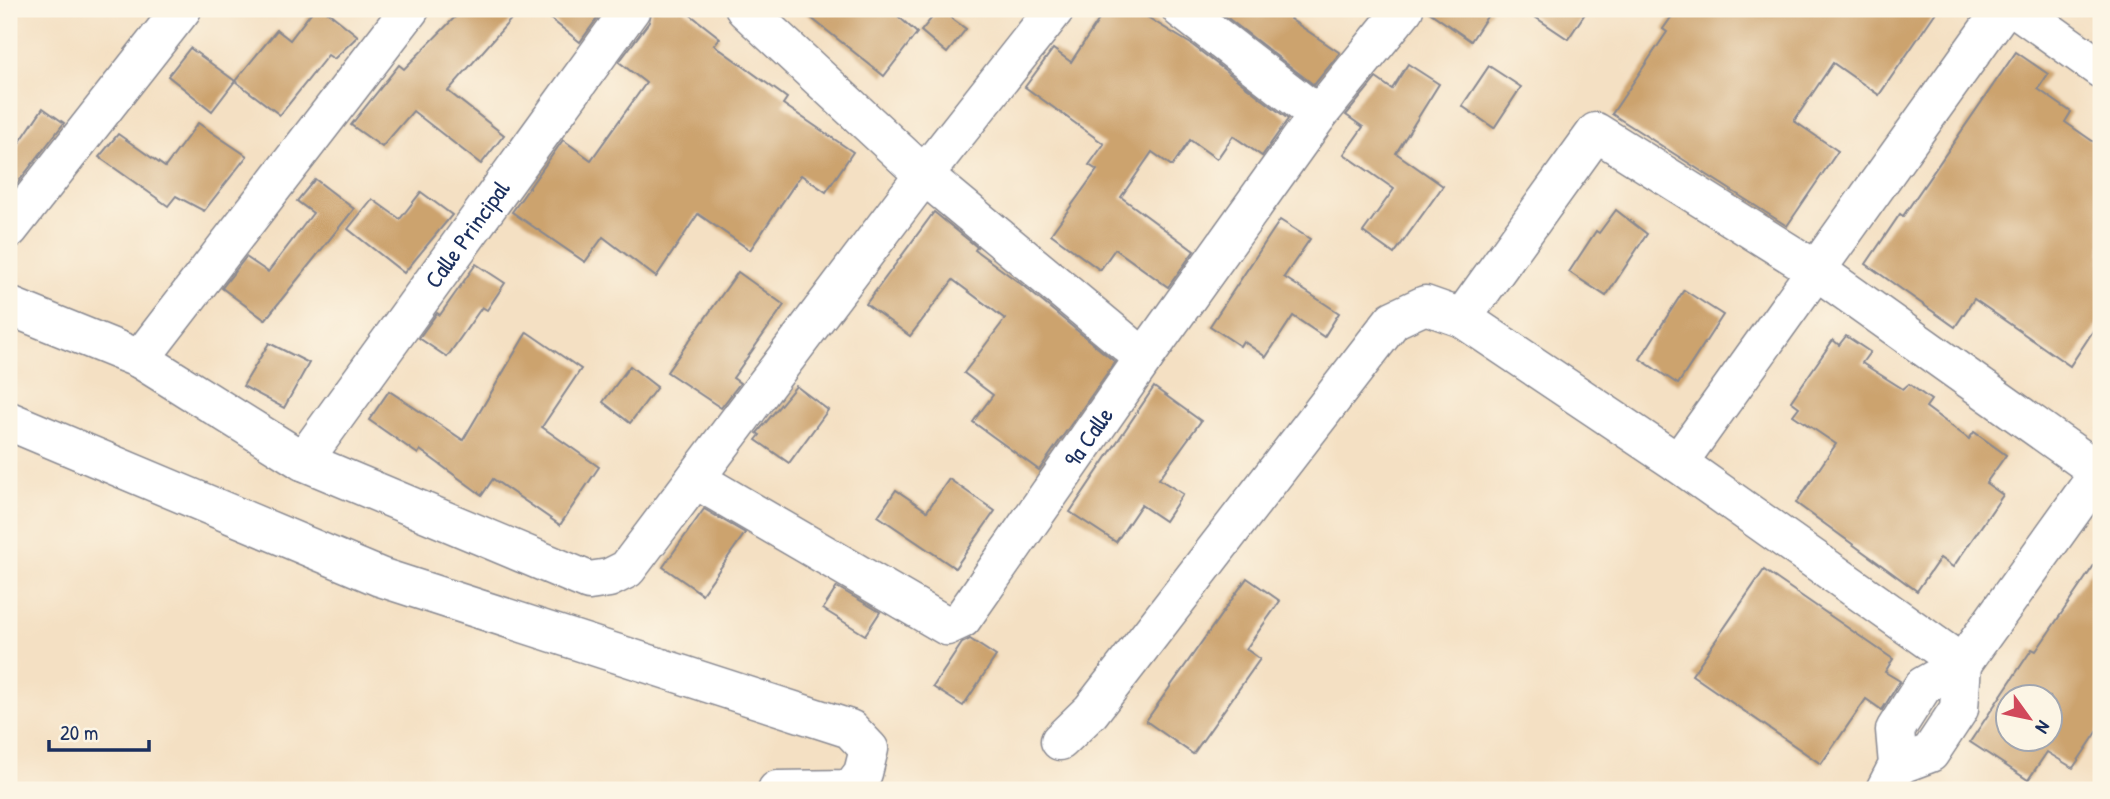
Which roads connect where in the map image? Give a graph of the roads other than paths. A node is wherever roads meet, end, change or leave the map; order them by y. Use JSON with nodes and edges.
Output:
{"nodes":[{"id":1,"x":182,"y":9,"type":"edge"},
{"id":2,"x":410,"y":9,"type":"edge"},
{"id":3,"x":631,"y":9,"type":"edge"},
{"id":4,"x":745,"y":9,"type":"edge"},
{"id":5,"x":1055,"y":9,"type":"edge"},
{"id":6,"x":1181,"y":9,"type":"edge"},
{"id":7,"x":1404,"y":9,"type":"edge"},
{"id":8,"x":2003,"y":9,"type":"edge"},
{"id":9,"x":2017,"y":9,"type":"edge"},
{"id":10,"x":2101,"y":69,"type":"edge"},
{"id":11,"x":1318,"y":115,"type":"junction"},
{"id":12,"x":924,"y":175,"type":"junction"},
{"id":13,"x":9,"y":229,"type":"edge"},
{"id":14,"x":1816,"y":270,"type":"junction"},
{"id":15,"x":9,"y":306,"type":"edge"},
{"id":16,"x":1462,"y":318,"type":"junction"},
{"id":17,"x":1144,"y":358,"type":"junction"},
{"id":18,"x":140,"y":359,"type":"junction"},
{"id":19,"x":9,"y":421,"type":"edge"},
{"id":20,"x":303,"y":461,"type":"junction"},
{"id":21,"x":1678,"y":463,"type":"junction"},
{"id":22,"x":2101,"y":471,"type":"edge"},
{"id":23,"x":695,"y":479,"type":"junction"},
{"id":24,"x":1962,"y":664,"type":"junction"},
{"id":25,"x":1060,"y":741,"type":"dead end"},
{"id":26,"x":1891,"y":778,"type":"edge"},
{"id":27,"x":777,"y":790,"type":"edge"}],
"edges":[{"from":1,"to":13,"type":"street"},
{"from":2,"to":18,"type":"street"},
{"from":3,"to":20,"type":"street","name":"Calle Principal"},
{"from":4,"to":12,"type":"street"},
{"from":5,"to":12,"type":"street"},
{"from":6,"to":11,"type":"street"},
{"from":7,"to":11,"type":"street","name":"9a Calle"},
{"from":8,"to":14,"type":"street"},
{"from":9,"to":10,"type":"street"},
{"from":11,"to":17,"type":"street","name":"9a Calle"},
{"from":12,"to":17,"type":"street"},
{"from":12,"to":23,"type":"street"},
{"from":14,"to":16,"type":"street"},
{"from":14,"to":21,"type":"street"},
{"from":14,"to":22,"type":"street"},
{"from":15,"to":18,"type":"street"},
{"from":16,"to":21,"type":"street"},
{"from":16,"to":25,"type":"street"},
{"from":17,"to":23,"type":"street","name":"9a Calle"},
{"from":18,"to":20,"type":"street"},
{"from":19,"to":27,"type":"street"},
{"from":20,"to":23,"type":"street"},
{"from":21,"to":24,"type":"street"},
{"from":22,"to":24,"type":"street"},
{"from":24,"to":26,"type":"street"}]}
